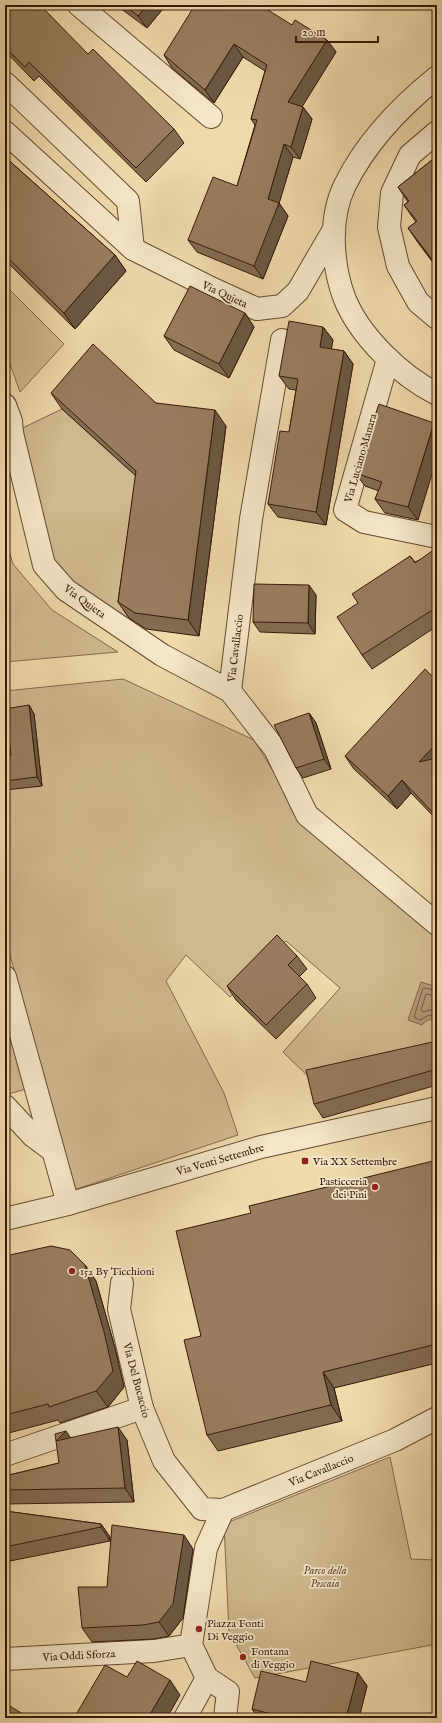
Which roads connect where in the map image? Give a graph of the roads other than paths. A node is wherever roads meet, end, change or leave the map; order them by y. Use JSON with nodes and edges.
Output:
{"nodes":[{"id":1,"x":79,"y":5,"type":"edge"},
{"id":2,"x":437,"y":77,"type":"edge"},
{"id":3,"x":5,"y":83,"type":"edge"},
{"id":4,"x":211,"y":117,"type":"dead end"},
{"id":5,"x":5,"y":132,"type":"edge"},
{"id":6,"x":437,"y":132,"type":"edge"},
{"id":7,"x":333,"y":231,"type":"junction"},
{"id":8,"x":133,"y":248,"type":"junction"},
{"id":9,"x":437,"y":318,"type":"edge"},
{"id":10,"x":282,"y":340,"type":"dead end"},
{"id":11,"x":388,"y":359,"type":"junction"},
{"id":12,"x":437,"y":394,"type":"edge"},
{"id":13,"x":5,"y":405,"type":"edge"},
{"id":14,"x":437,"y":537,"type":"edge"},
{"id":15,"x":230,"y":691,"type":"junction"},
{"id":16,"x":437,"y":924,"type":"edge"},
{"id":17,"x":5,"y":976,"type":"edge"},
{"id":18,"x":5,"y":1106,"type":"edge"},
{"id":19,"x":437,"y":1108,"type":"edge"},
{"id":20,"x":53,"y":1151,"type":"junction"},
{"id":21,"x":68,"y":1204,"type":"junction"},
{"id":22,"x":5,"y":1219,"type":"edge"},
{"id":23,"x":122,"y":1283,"type":"dead end"},
{"id":24,"x":142,"y":1408,"type":"junction"},
{"id":25,"x":437,"y":1418,"type":"edge"},
{"id":26,"x":5,"y":1455,"type":"edge"},
{"id":27,"x":202,"y":1509,"type":"joint"},
{"id":28,"x":223,"y":1510,"type":"junction"},
{"id":29,"x":191,"y":1645,"type":"junction"},
{"id":30,"x":5,"y":1658,"type":"edge"},
{"id":31,"x":207,"y":1678,"type":"junction"},
{"id":32,"x":185,"y":1718,"type":"edge"},
{"id":33,"x":225,"y":1718,"type":"edge"}],
"edges":[{"from":1,"to":4,"type":"street"},
{"from":2,"to":7,"type":"street"},
{"from":3,"to":8,"type":"street"},
{"from":5,"to":8,"type":"street","name":"Via Quieta"},
{"from":6,"to":9,"type":"street"},
{"from":7,"to":8,"type":"street","name":"Via Quieta"},
{"from":7,"to":11,"type":"street"},
{"from":10,"to":15,"type":"street","name":"Via Cavallaccio"},
{"from":11,"to":12,"type":"street"},
{"from":11,"to":14,"type":"street","name":"Via Luciano Manara"},
{"from":13,"to":15,"type":"street","name":"Via Quieta"},
{"from":15,"to":16,"type":"street","name":"Via Cavallaccio"},
{"from":17,"to":20,"type":"street"},
{"from":18,"to":20,"type":"street"},
{"from":19,"to":21,"type":"street","name":"Via Venti Settembre"},
{"from":20,"to":21,"type":"street"},
{"from":21,"to":22,"type":"street","name":"Via Venti Settembre"},
{"from":23,"to":24,"type":"street","name":"Via Del Bucaccio"},
{"from":24,"to":26,"type":"street"},
{"from":24,"to":27,"type":"street","name":"Via Del Bucaccio"},
{"from":25,"to":28,"type":"street","name":"Via Cavallaccio"},
{"from":27,"to":28,"type":"street","name":"Via Cavallaccio"},
{"from":28,"to":29,"type":"street"},
{"from":29,"to":30,"type":"street","name":"Via Oddi Sforza"},
{"from":29,"to":31,"type":"street"},
{"from":31,"to":32,"type":"street"},
{"from":31,"to":33,"type":"street"}]}
